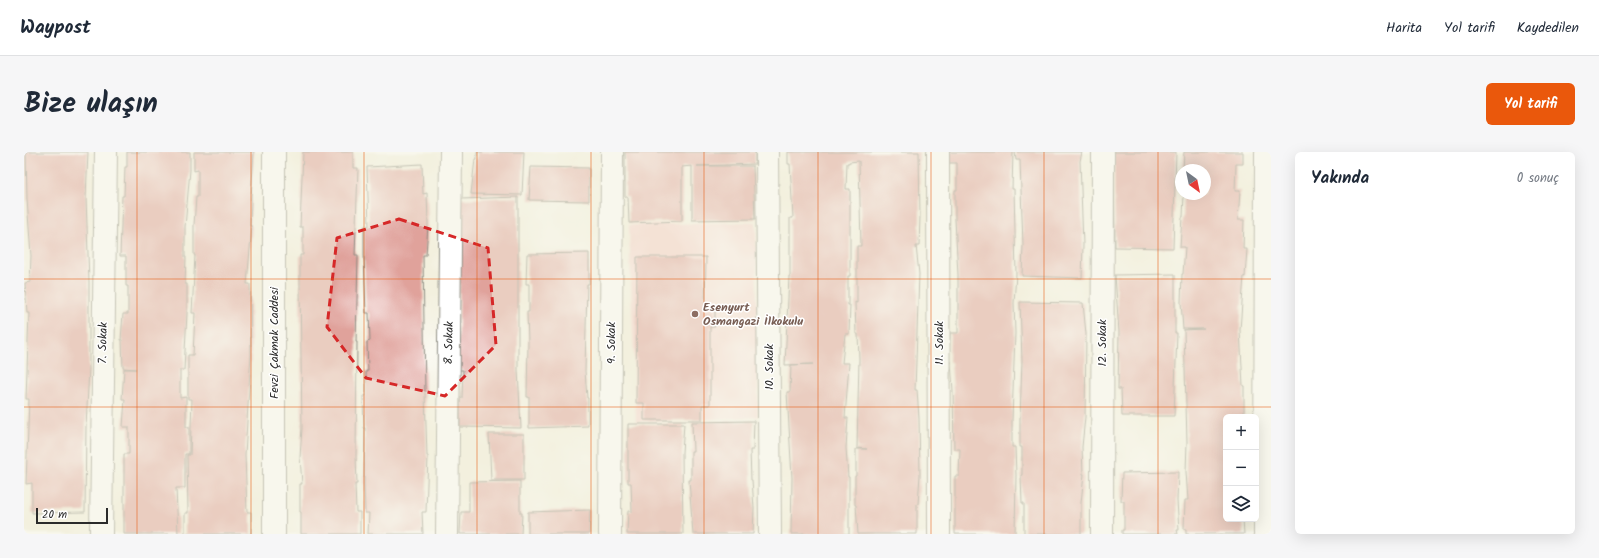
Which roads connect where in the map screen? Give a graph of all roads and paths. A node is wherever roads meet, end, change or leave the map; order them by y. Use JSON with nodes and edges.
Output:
{"nodes":[{"id":1,"x":106,"y":152,"type":"edge"},
{"id":2,"x":274,"y":152,"type":"edge"},
{"id":3,"x":451,"y":152,"type":"edge"},
{"id":4,"x":612,"y":152,"type":"edge"},
{"id":5,"x":767,"y":152,"type":"edge"},
{"id":6,"x":938,"y":152,"type":"edge"},
{"id":7,"x":1103,"y":152,"type":"edge"},
{"id":8,"x":1266,"y":152,"type":"edge"},
{"id":9,"x":101,"y":534,"type":"edge"},
{"id":10,"x":274,"y":534,"type":"edge"},
{"id":11,"x":447,"y":534,"type":"edge"},
{"id":12,"x":610,"y":534,"type":"edge"},
{"id":13,"x":770,"y":534,"type":"edge"},
{"id":14,"x":939,"y":534,"type":"edge"},
{"id":15,"x":1102,"y":534,"type":"edge"},
{"id":16,"x":1265,"y":534,"type":"edge"}],
"edges":[{"from":1,"to":9,"type":"street","name":"7. Sokak"},
{"from":2,"to":10,"type":"street","name":"Fevzi Çakmak Caddesi"},
{"from":3,"to":11,"type":"street","name":"8. Sokak"},
{"from":4,"to":12,"type":"street","name":"9. Sokak"},
{"from":5,"to":13,"type":"street","name":"10. Sokak"},
{"from":6,"to":14,"type":"street","name":"11. Sokak"},
{"from":7,"to":15,"type":"street","name":"12. Sokak"},
{"from":8,"to":16,"type":"street"}]}
